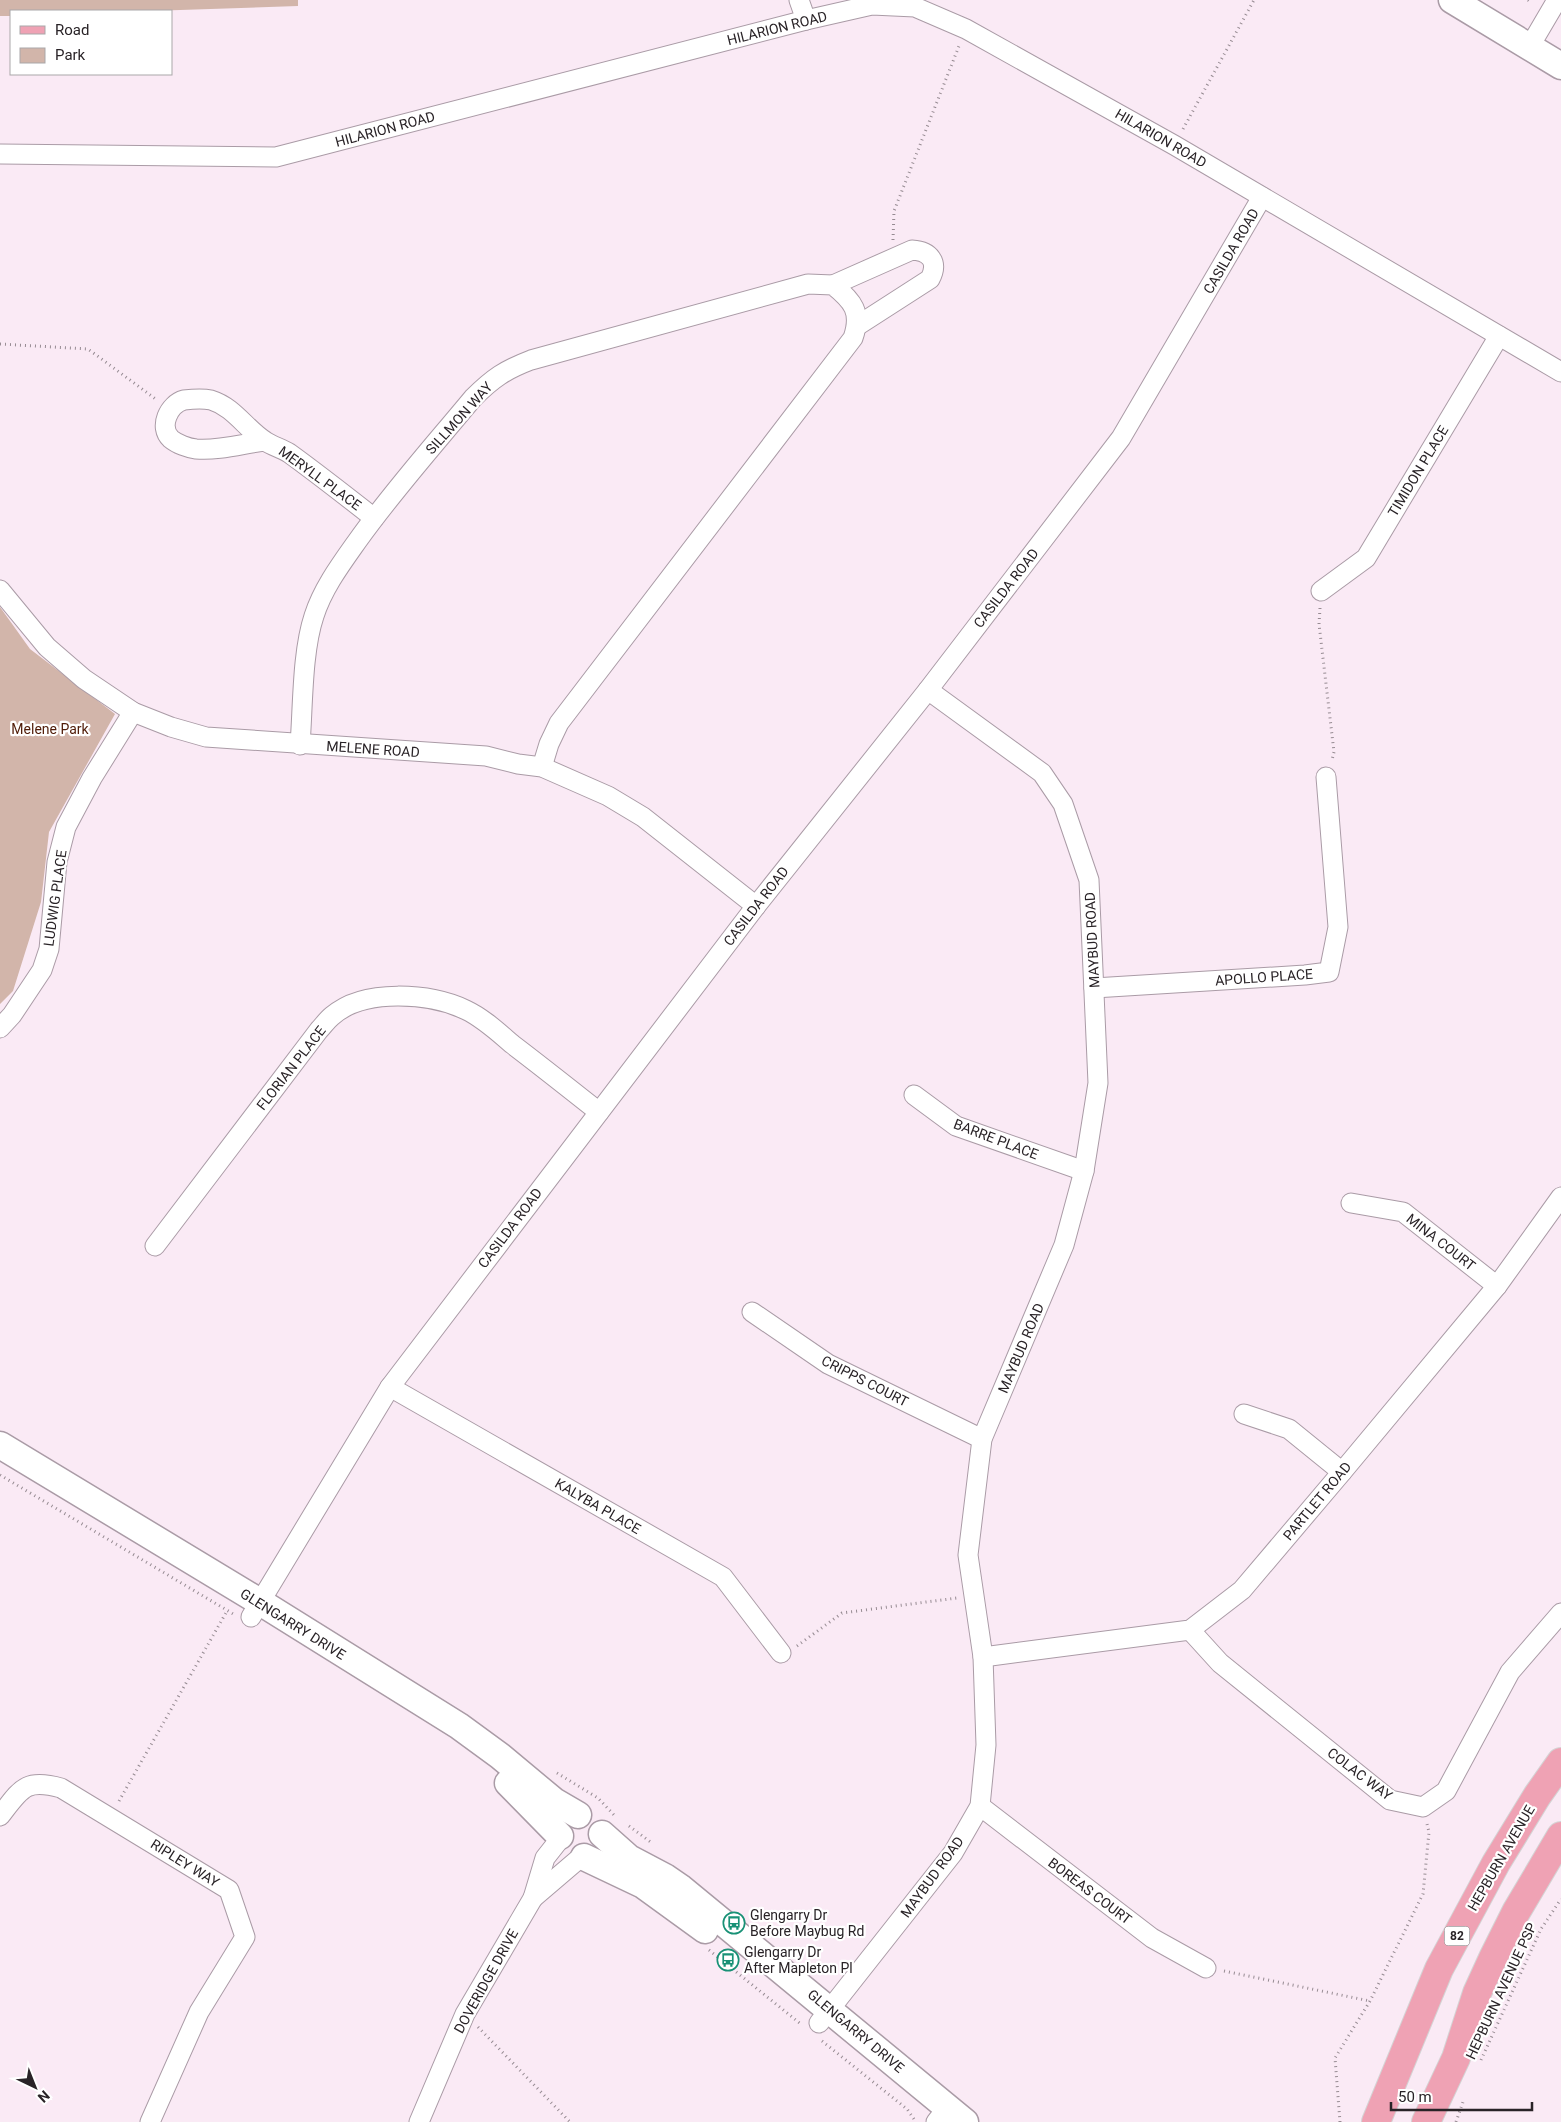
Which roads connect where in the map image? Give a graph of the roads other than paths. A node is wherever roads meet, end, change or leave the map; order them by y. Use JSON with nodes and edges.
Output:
{"nodes":[{"id":1,"x":799,"y":0,"type":"edge"},
{"id":2,"x":1452,"y":0,"type":"edge"},
{"id":3,"x":1484,"y":0,"type":"edge"},
{"id":4,"x":1557,"y":0,"type":"edge"},
{"id":5,"x":806,"y":20,"type":"junction"},
{"id":6,"x":1534,"y":39,"type":"junction"},
{"id":7,"x":1561,"y":45,"type":"edge"},
{"id":8,"x":1561,"y":66,"type":"edge"},
{"id":9,"x":0,"y":154,"type":"edge"},
{"id":10,"x":1262,"y":197,"type":"junction"},
{"id":11,"x":833,"y":285,"type":"junction"},
{"id":12,"x":857,"y":326,"type":"junction"},
{"id":13,"x":1499,"y":336,"type":"junction"},
{"id":14,"x":1561,"y":372,"type":"edge"},
{"id":15,"x":264,"y":441,"type":"junction"},
{"id":16,"x":374,"y":518,"type":"junction"},
{"id":17,"x":0,"y":590,"type":"edge"},
{"id":18,"x":1321,"y":591,"type":"road end"},
{"id":19,"x":928,"y":690,"type":"junction"},
{"id":20,"x":133,"y":712,"type":"junction"},
{"id":21,"x":300,"y":745,"type":"junction"},
{"id":22,"x":542,"y":767,"type":"junction"},
{"id":23,"x":1326,"y":777,"type":"road end"},
{"id":24,"x":756,"y":906,"type":"junction"},
{"id":25,"x":1094,"y":988,"type":"junction"},
{"id":26,"x":0,"y":1028,"type":"edge"},
{"id":27,"x":914,"y":1095,"type":"dead end"},
{"id":28,"x":598,"y":1112,"type":"junction"},
{"id":29,"x":1084,"y":1171,"type":"junction"},
{"id":30,"x":1561,"y":1197,"type":"edge"},
{"id":31,"x":1351,"y":1203,"type":"dead end"},
{"id":32,"x":154,"y":1246,"type":"dead end"},
{"id":33,"x":1497,"y":1286,"type":"junction"},
{"id":34,"x":752,"y":1312,"type":"dead end"},
{"id":35,"x":390,"y":1387,"type":"junction"},
{"id":36,"x":1244,"y":1414,"type":"dead end"},
{"id":37,"x":982,"y":1439,"type":"junction"},
{"id":38,"x":0,"y":1445,"type":"edge"},
{"id":39,"x":0,"y":1464,"type":"edge"},
{"id":40,"x":1342,"y":1472,"type":"junction"},
{"id":41,"x":246,"y":1610,"type":"junction"},
{"id":42,"x":1561,"y":1613,"type":"edge"},
{"id":43,"x":1190,"y":1630,"type":"junction"},
{"id":44,"x":781,"y":1653,"type":"road end"},
{"id":45,"x":983,"y":1657,"type":"junction"},
{"id":46,"x":1561,"y":1762,"type":"edge"},
{"id":47,"x":980,"y":1806,"type":"junction"},
{"id":48,"x":578,"y":1815,"type":"junction"},
{"id":49,"x":0,"y":1816,"type":"edge"},
{"id":50,"x":602,"y":1834,"type":"junction"},
{"id":51,"x":1561,"y":1836,"type":"edge"},
{"id":52,"x":560,"y":1837,"type":"junction"},
{"id":53,"x":583,"y":1857,"type":"junction"},
{"id":54,"x":534,"y":1898,"type":"junction"},
{"id":55,"x":1206,"y":1968,"type":"road end"},
{"id":56,"x":825,"y":2016,"type":"junction"},
{"id":57,"x":944,"y":2119,"type":"edge"},
{"id":58,"x":150,"y":2122,"type":"edge"},
{"id":59,"x":419,"y":2122,"type":"edge"},
{"id":60,"x":1376,"y":2122,"type":"edge"},
{"id":61,"x":1426,"y":2122,"type":"edge"}],
"edges":[{"from":1,"to":5,"type":"street"},
{"from":2,"to":6,"type":"main road"},
{"from":3,"to":6,"type":"main road"},
{"from":4,"to":6,"type":"street"},
{"from":5,"to":9,"type":"street","name":"HILARION ROAD"},
{"from":5,"to":10,"type":"street","name":"HILARION ROAD"},
{"from":6,"to":7,"type":"main road"},
{"from":6,"to":8,"type":"main road"},
{"from":10,"to":13,"type":"street","name":"HILARION ROAD"},
{"from":10,"to":19,"type":"street","name":"CASILDA ROAD"},
{"from":11,"to":12,"type":"street"},
{"from":11,"to":12,"type":"street","name":"SILLMON WAY"},
{"from":11,"to":16,"type":"street","name":"SILLMON WAY"},
{"from":12,"to":22,"type":"street"},
{"from":13,"to":14,"type":"street","name":"HILARION ROAD"},
{"from":13,"to":18,"type":"street","name":"TIMIDON PLACE"},
{"from":15,"to":15,"type":"street","name":"MERYLL PLACE"},
{"from":15,"to":16,"type":"street","name":"MERYLL PLACE"},
{"from":16,"to":21,"type":"street","name":"SILLMON WAY"},
{"from":17,"to":20,"type":"street","name":"MELENE ROAD"},
{"from":19,"to":24,"type":"street","name":"CASILDA ROAD"},
{"from":19,"to":25,"type":"street","name":"MAYBUD ROAD"},
{"from":20,"to":21,"type":"street","name":"MELENE ROAD"},
{"from":20,"to":26,"type":"street","name":"LUDWIG PLACE"},
{"from":21,"to":22,"type":"street","name":"MELENE ROAD"},
{"from":22,"to":24,"type":"street","name":"MELENE ROAD"},
{"from":23,"to":25,"type":"street","name":"APOLLO PLACE"},
{"from":24,"to":28,"type":"street","name":"CASILDA ROAD"},
{"from":25,"to":29,"type":"street","name":"MAYBUD ROAD"},
{"from":27,"to":29,"type":"street","name":"BARRE PLACE"},
{"from":28,"to":32,"type":"street","name":"FLORIAN PLACE"},
{"from":28,"to":35,"type":"street","name":"CASILDA ROAD"},
{"from":29,"to":37,"type":"street","name":"MAYBUD ROAD"},
{"from":30,"to":33,"type":"street","name":"PARTLET ROAD"},
{"from":31,"to":33,"type":"street","name":"MINA COURT"},
{"from":33,"to":40,"type":"street","name":"PARTLET ROAD"},
{"from":34,"to":37,"type":"street","name":"CRIPPS COURT"},
{"from":35,"to":41,"type":"street","name":"CASILDA ROAD"},
{"from":35,"to":44,"type":"street","name":"KALYBA PLACE"},
{"from":36,"to":40,"type":"street"},
{"from":37,"to":45,"type":"street","name":"MAYBUD ROAD"},
{"from":38,"to":41,"type":"main road","name":"GLENGARRY DRIVE"},
{"from":39,"to":41,"type":"main road","name":"GLENGARRY DRIVE"},
{"from":40,"to":43,"type":"street","name":"PARTLET ROAD"},
{"from":41,"to":48,"type":"main road","name":"GLENGARRY DRIVE"},
{"from":41,"to":52,"type":"main road","name":"GLENGARRY DRIVE"},
{"from":42,"to":43,"type":"street","name":"COLAC WAY"},
{"from":43,"to":45,"type":"street"},
{"from":45,"to":47,"type":"street","name":"MAYBUD ROAD"},
{"from":46,"to":60,"type":"main road","name":"HEPBURN AVENUE","number":"82"},
{"from":47,"to":55,"type":"street","name":"BOREAS COURT"},
{"from":47,"to":56,"type":"street","name":"MAYBUD ROAD"},
{"from":48,"to":50,"type":"main road"},
{"from":48,"to":52,"type":"main road"},
{"from":49,"to":58,"type":"street","name":"RIPLEY WAY"},
{"from":50,"to":53,"type":"main road"},
{"from":50,"to":56,"type":"main road","name":"GLENGARRY DRIVE"},
{"from":51,"to":61,"type":"main road"},
{"from":52,"to":53,"type":"main road"},
{"from":52,"to":54,"type":"street","name":"DOVERIDGE DRIVE"},
{"from":53,"to":54,"type":"street","name":"DOVERIDGE DRIVE"},
{"from":53,"to":56,"type":"main road","name":"GLENGARRY DRIVE"},
{"from":54,"to":59,"type":"street","name":"DOVERIDGE DRIVE"},
{"from":56,"to":57,"type":"main road","name":"GLENGARRY DRIVE"}]}
